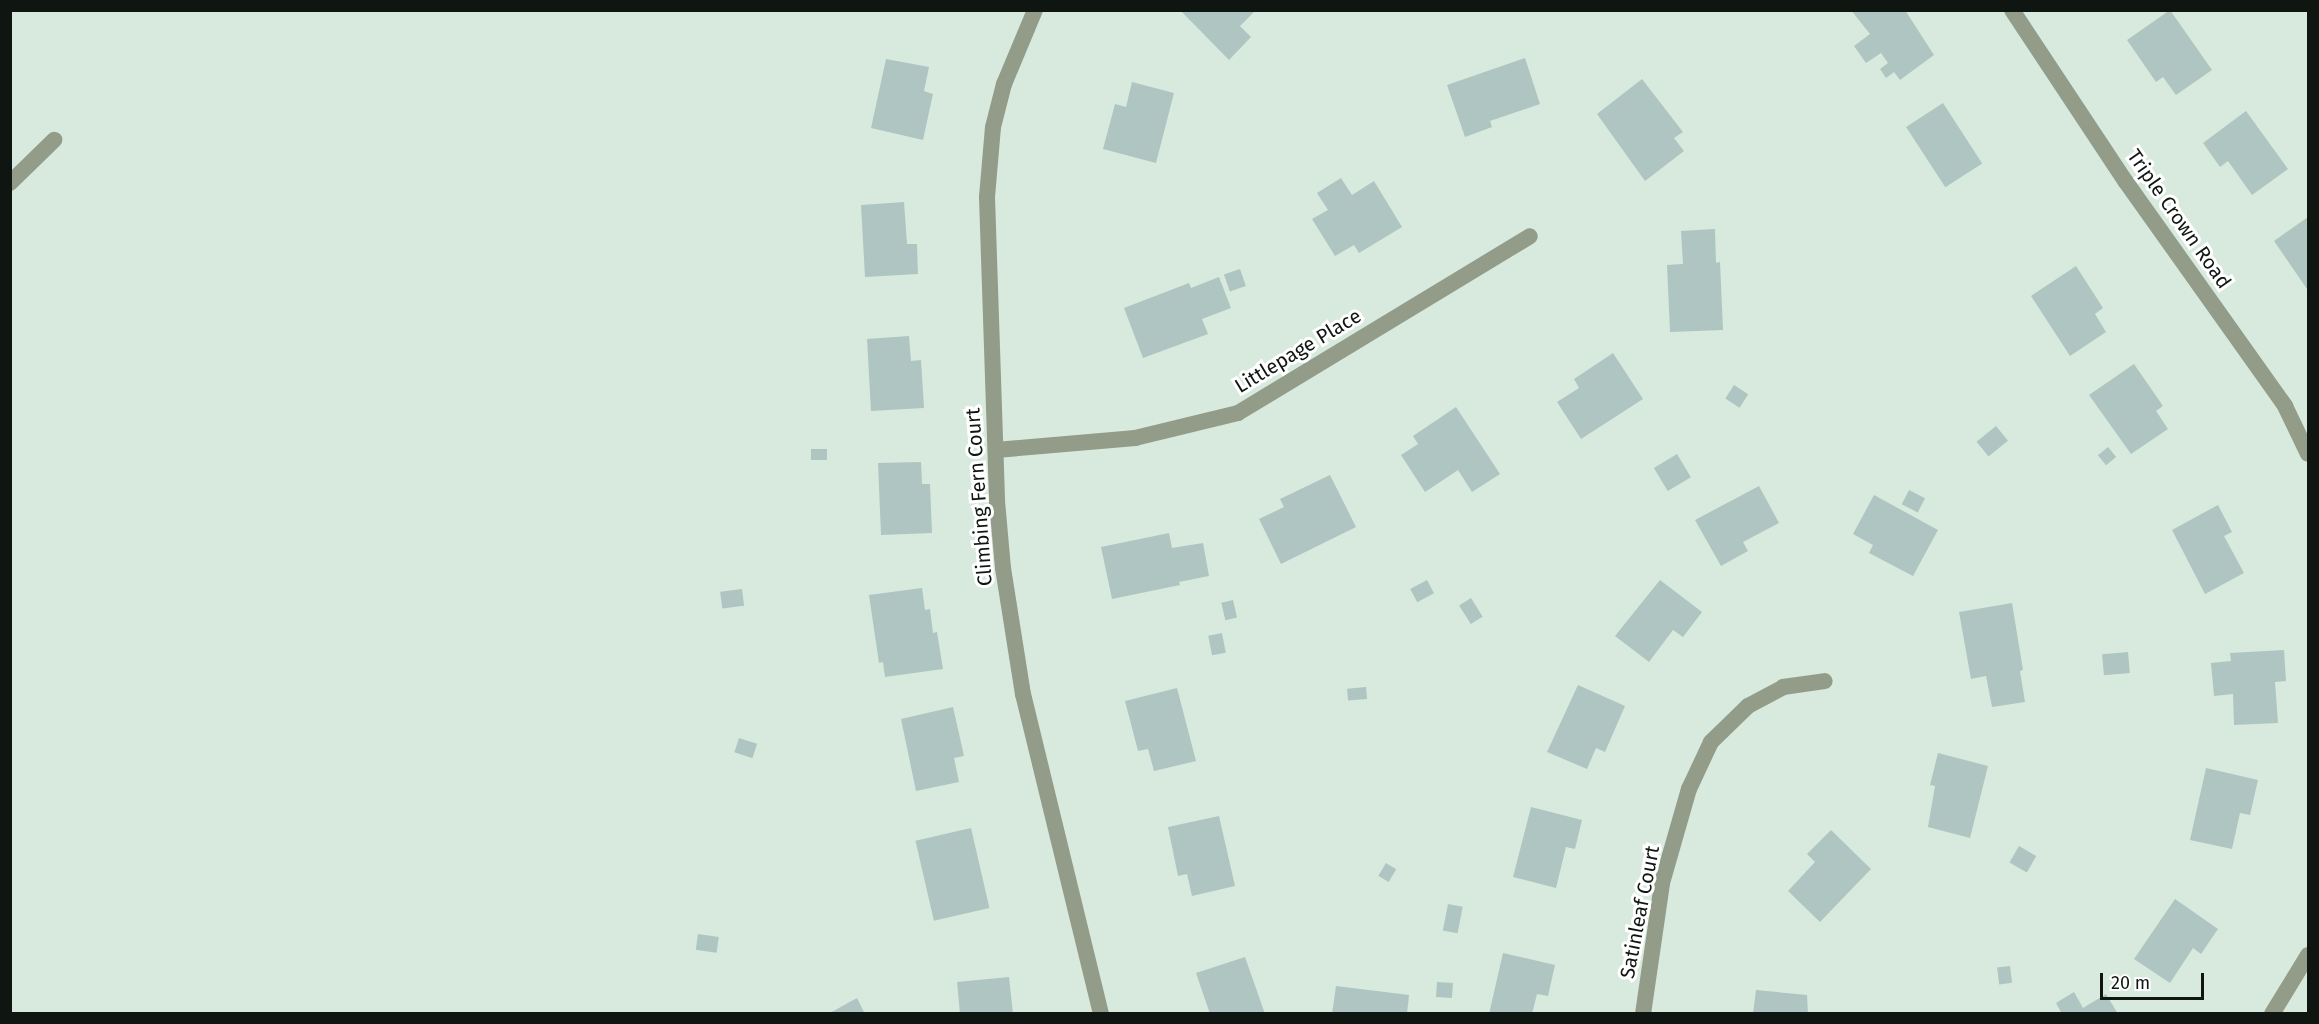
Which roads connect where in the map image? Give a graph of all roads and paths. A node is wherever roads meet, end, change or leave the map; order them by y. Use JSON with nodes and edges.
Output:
{"nodes":[{"id":1,"x":1035,"y":10,"type":"edge"},
{"id":2,"x":2012,"y":10,"type":"edge"},
{"id":3,"x":54,"y":140,"type":"dead end"},
{"id":4,"x":10,"y":183,"type":"edge"},
{"id":5,"x":1530,"y":236,"type":"dead end"},
{"id":6,"x":996,"y":450,"type":"junction"},
{"id":7,"x":2308,"y":454,"type":"edge"},
{"id":8,"x":1825,"y":681,"type":"dead end"},
{"id":9,"x":2308,"y":955,"type":"edge"},
{"id":10,"x":1101,"y":1014,"type":"edge"},
{"id":11,"x":1643,"y":1014,"type":"edge"},
{"id":12,"x":2272,"y":1014,"type":"edge"}],
"edges":[{"from":1,"to":6,"type":"street","name":"Climbing Fern Court"},
{"from":2,"to":7,"type":"street","name":"Triple Crown Road"},
{"from":3,"to":4,"type":"street"},
{"from":5,"to":6,"type":"street","name":"Littlepage Place"},
{"from":6,"to":10,"type":"street","name":"Climbing Fern Court"},
{"from":8,"to":11,"type":"street","name":"Satinleaf Court"},
{"from":9,"to":12,"type":"street"}]}
